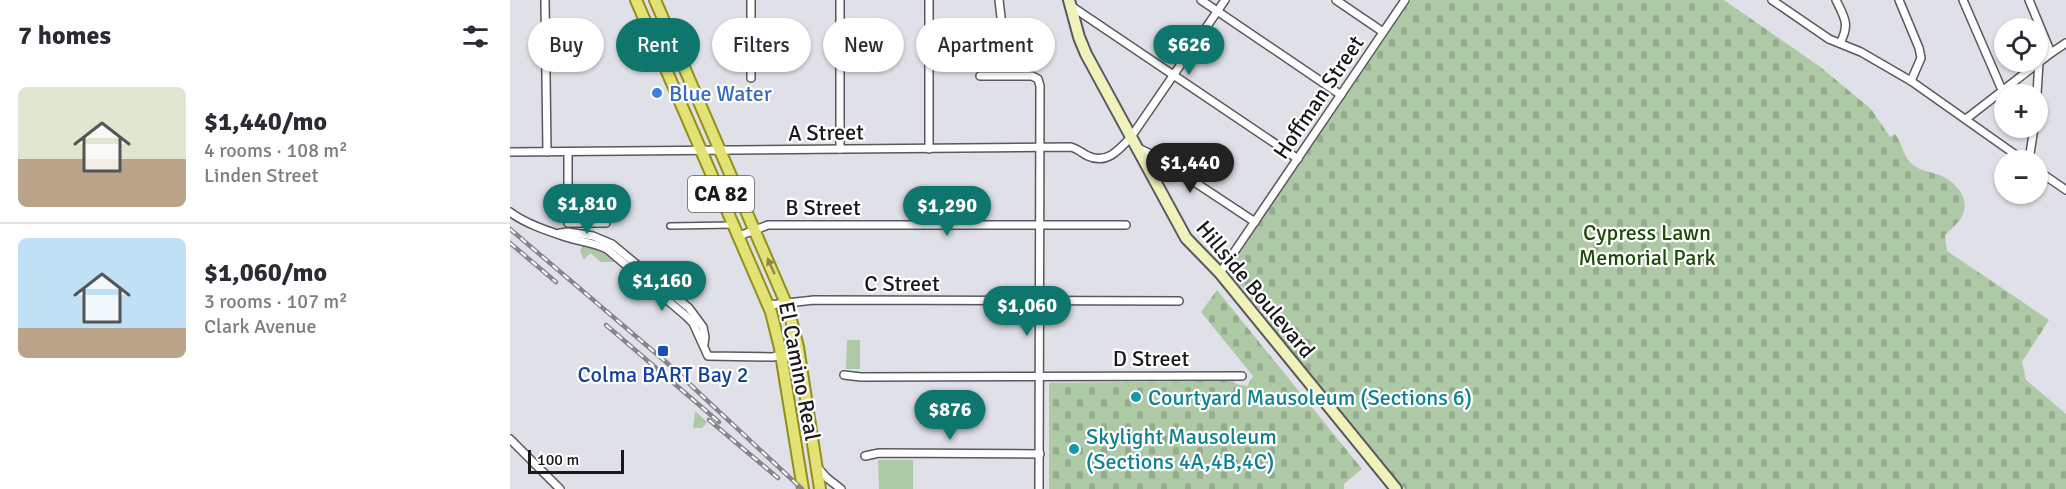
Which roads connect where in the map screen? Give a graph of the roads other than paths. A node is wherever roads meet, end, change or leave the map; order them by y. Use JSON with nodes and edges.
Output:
{"nodes":[{"id":1,"x":545,"y":0,"type":"edge"},
{"id":2,"x":636,"y":0,"type":"edge"},
{"id":3,"x":655,"y":0,"type":"edge"},
{"id":4,"x":751,"y":0,"type":"edge"},
{"id":5,"x":840,"y":0,"type":"edge"},
{"id":6,"x":929,"y":0,"type":"edge"},
{"id":7,"x":999,"y":0,"type":"edge"},
{"id":8,"x":1201,"y":0,"type":"edge"},
{"id":9,"x":1225,"y":0,"type":"edge"},
{"id":10,"x":1336,"y":0,"type":"edge"},
{"id":11,"x":1405,"y":0,"type":"edge"},
{"id":12,"x":1772,"y":0,"type":"edge"},
{"id":13,"x":1836,"y":0,"type":"edge"},
{"id":14,"x":1899,"y":0,"type":"edge"},
{"id":15,"x":1963,"y":0,"type":"edge"},
{"id":16,"x":2030,"y":0,"type":"edge"},
{"id":17,"x":1070,"y":3,"type":"edge"},
{"id":18,"x":1218,"y":11,"type":"junction"},
{"id":19,"x":1001,"y":18,"type":"edge"},
{"id":20,"x":1383,"y":32,"type":"junction"},
{"id":21,"x":1840,"y":43,"type":"junction"},
{"id":22,"x":2066,"y":43,"type":"edge"},
{"id":23,"x":2051,"y":53,"type":"junction"},
{"id":24,"x":2048,"y":55,"type":"edge"},
{"id":25,"x":2026,"y":72,"type":"edge"},
{"id":26,"x":1174,"y":75,"type":"junction"},
{"id":27,"x":980,"y":76,"type":"dead end"},
{"id":28,"x":751,"y":78,"type":"dead end"},
{"id":29,"x":1911,"y":81,"type":"junction"},
{"id":30,"x":1999,"y":84,"type":"edge"},
{"id":31,"x":2010,"y":84,"type":"edge"},
{"id":32,"x":1341,"y":94,"type":"junction"},
{"id":33,"x":1994,"y":96,"type":"edge"},
{"id":34,"x":1966,"y":119,"type":"junction"},
{"id":35,"x":1134,"y":142,"type":"junction"},
{"id":36,"x":1040,"y":147,"type":"junction"},
{"id":37,"x":929,"y":148,"type":"junction"},
{"id":38,"x":840,"y":149,"type":"junction"},
{"id":39,"x":2009,"y":150,"type":"edge"},
{"id":40,"x":702,"y":151,"type":"junction"},
{"id":41,"x":721,"y":151,"type":"junction"},
{"id":42,"x":510,"y":152,"type":"edge"},
{"id":43,"x":547,"y":152,"type":"junction"},
{"id":44,"x":568,"y":152,"type":"junction"},
{"id":45,"x":1298,"y":159,"type":"junction"},
{"id":46,"x":2048,"y":178,"type":"edge"},
{"id":47,"x":2066,"y":190,"type":"edge"},
{"id":48,"x":510,"y":212,"type":"edge"},
{"id":49,"x":1255,"y":222,"type":"junction"},
{"id":50,"x":606,"y":223,"type":"dead end"},
{"id":51,"x":1039,"y":225,"type":"junction"},
{"id":52,"x":1126,"y":225,"type":"dead end"},
{"id":53,"x":670,"y":226,"type":"dead end"},
{"id":54,"x":755,"y":230,"type":"junction"},
{"id":55,"x":737,"y":231,"type":"junction"},
{"id":56,"x":1220,"y":273,"type":"junction"},
{"id":57,"x":1039,"y":301,"type":"junction"},
{"id":58,"x":1179,"y":301,"type":"dead end"},
{"id":59,"x":786,"y":302,"type":"junction"},
{"id":60,"x":769,"y":304,"type":"junction"},
{"id":61,"x":799,"y":352,"type":"junction"},
{"id":62,"x":782,"y":356,"type":"junction"},
{"id":63,"x":844,"y":375,"type":"dead end"},
{"id":64,"x":1242,"y":376,"type":"dead end"},
{"id":65,"x":1040,"y":377,"type":"junction"},
{"id":66,"x":510,"y":439,"type":"edge"},
{"id":67,"x":1040,"y":454,"type":"junction"},
{"id":68,"x":865,"y":456,"type":"dead end"},
{"id":69,"x":816,"y":466,"type":"junction"},
{"id":70,"x":560,"y":489,"type":"edge"},
{"id":71,"x":802,"y":489,"type":"edge"},
{"id":72,"x":820,"y":489,"type":"edge"},
{"id":73,"x":841,"y":489,"type":"edge"},
{"id":74,"x":1039,"y":489,"type":"edge"},
{"id":75,"x":1395,"y":489,"type":"edge"}],
"edges":[{"from":1,"to":43,"type":"street"},
{"from":2,"to":40,"type":"main road","name":"El Camino Real","number":"CA 82"},
{"from":3,"to":41,"type":"main road","name":"El Camino Real","number":"CA 82"},
{"from":4,"to":28,"type":"street"},
{"from":5,"to":38,"type":"street"},
{"from":6,"to":37,"type":"street"},
{"from":7,"to":19,"type":"street"},
{"from":8,"to":18,"type":"street"},
{"from":9,"to":18,"type":"street"},
{"from":10,"to":20,"type":"street"},
{"from":11,"to":20,"type":"street","name":"Hoffman Street"},
{"from":12,"to":21,"type":"street"},
{"from":13,"to":21,"type":"street"},
{"from":14,"to":29,"type":"street"},
{"from":15,"to":30,"type":"street"},
{"from":16,"to":23,"type":"street"},
{"from":17,"to":26,"type":"street"},
{"from":17,"to":35,"type":"main road","name":"Hillside Boulevard"},
{"from":18,"to":26,"type":"street"},
{"from":18,"to":32,"type":"street"},
{"from":20,"to":32,"type":"street","name":"Hoffman Street"},
{"from":21,"to":29,"type":"street"},
{"from":22,"to":23,"type":"street"},
{"from":23,"to":24,"type":"street"},
{"from":25,"to":31,"type":"street"},
{"from":26,"to":35,"type":"street"},
{"from":26,"to":45,"type":"street"},
{"from":27,"to":36,"type":"street"},
{"from":29,"to":34,"type":"street"},
{"from":32,"to":45,"type":"street","name":"Hoffman Street"},
{"from":33,"to":34,"type":"street"},
{"from":34,"to":39,"type":"street"},
{"from":35,"to":36,"type":"street","name":"A Street"},
{"from":35,"to":49,"type":"street"},
{"from":35,"to":56,"type":"main road","name":"Hillside Boulevard"},
{"from":36,"to":37,"type":"street","name":"A Street"},
{"from":36,"to":51,"type":"street"},
{"from":37,"to":38,"type":"street","name":"A Street"},
{"from":38,"to":41,"type":"street","name":"A Street"},
{"from":40,"to":41,"type":"street","name":"A Street"},
{"from":40,"to":44,"type":"street","name":"A Street"},
{"from":40,"to":55,"type":"main road","name":"El Camino Real","number":"CA 82"},
{"from":41,"to":54,"type":"main road","name":"El Camino Real","number":"CA 82"},
{"from":42,"to":43,"type":"street","name":"A Street"},
{"from":43,"to":44,"type":"street","name":"A Street"},
{"from":44,"to":50,"type":"street"},
{"from":45,"to":49,"type":"street","name":"Hoffman Street"},
{"from":46,"to":47,"type":"street"},
{"from":48,"to":62,"type":"street"},
{"from":49,"to":56,"type":"street","name":"Hoffman Street"},
{"from":51,"to":52,"type":"street","name":"B Street"},
{"from":51,"to":54,"type":"street","name":"B Street"},
{"from":51,"to":57,"type":"street"},
{"from":53,"to":55,"type":"street"},
{"from":54,"to":55,"type":"street","name":"B Street"},
{"from":59,"to":54,"type":"main road","name":"El Camino Real","number":"CA 82","one_way":true},
{"from":55,"to":60,"type":"main road","name":"El Camino Real","number":"CA 82"},
{"from":56,"to":75,"type":"main road","name":"Hillside Boulevard"},
{"from":57,"to":58,"type":"street","name":"C Street"},
{"from":57,"to":59,"type":"street","name":"C Street"},
{"from":57,"to":65,"type":"street"},
{"from":59,"to":60,"type":"street","name":"C Street"},
{"from":59,"to":61,"type":"main road","name":"El Camino Real","number":"CA 82"},
{"from":60,"to":62,"type":"main road","name":"El Camino Real","number":"CA 82"},
{"from":61,"to":62,"type":"street"},
{"from":61,"to":69,"type":"main road","name":"El Camino Real","number":"CA 82"},
{"from":62,"to":71,"type":"main road","name":"El Camino Real","number":"CA 82"},
{"from":63,"to":65,"type":"street","name":"D Street"},
{"from":64,"to":65,"type":"street","name":"D Street"},
{"from":65,"to":67,"type":"street"},
{"from":66,"to":70,"type":"street"},
{"from":67,"to":68,"type":"street"},
{"from":67,"to":74,"type":"street"},
{"from":69,"to":72,"type":"main road","name":"El Camino Real","number":"CA 82"},
{"from":69,"to":73,"type":"street"}]}
